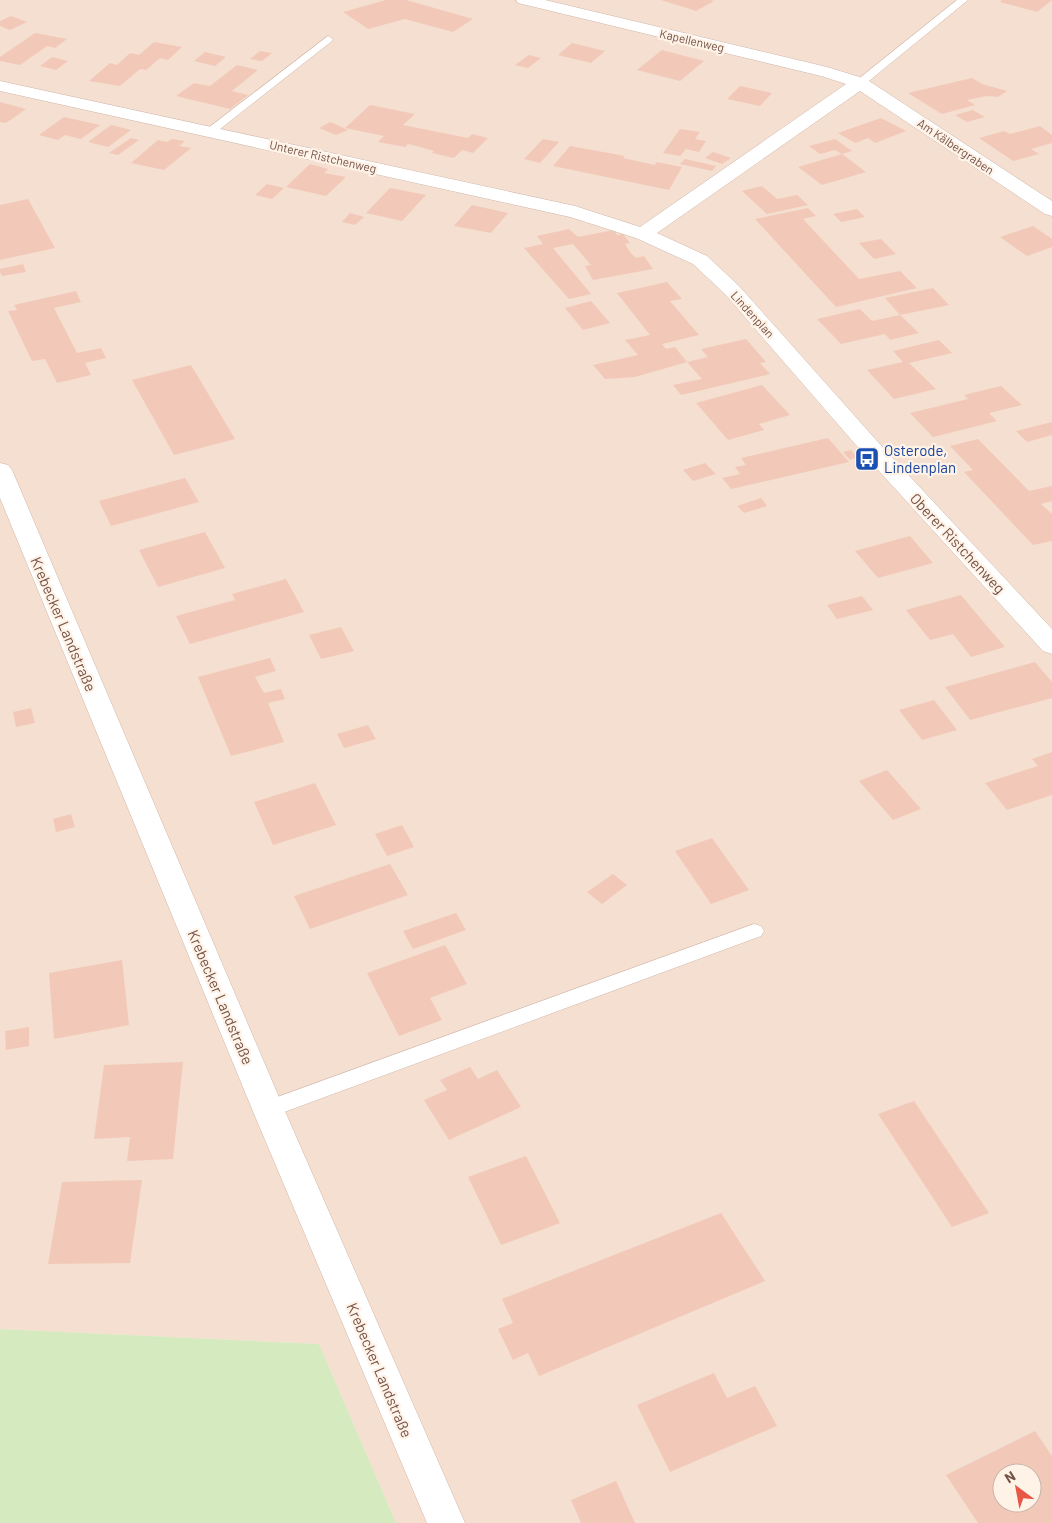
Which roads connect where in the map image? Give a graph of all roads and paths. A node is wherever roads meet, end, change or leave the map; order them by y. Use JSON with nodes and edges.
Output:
{"nodes":[{"id":1,"x":524,"y":0,"type":"edge"},
{"id":2,"x":963,"y":0,"type":"edge"},
{"id":3,"x":328,"y":39,"type":"dead end"},
{"id":4,"x":860,"y":83,"type":"junction"},
{"id":5,"x":0,"y":86,"type":"edge"},
{"id":6,"x":211,"y":131,"type":"junction"},
{"id":7,"x":1052,"y":210,"type":"edge"},
{"id":8,"x":643,"y":234,"type":"junction"},
{"id":9,"x":845,"y":418,"type":"joint"},
{"id":10,"x":0,"y":470,"type":"edge"},
{"id":11,"x":1052,"y":645,"type":"edge"},
{"id":12,"x":754,"y":931,"type":"dead end"},
{"id":13,"x":268,"y":1109,"type":"junction"},
{"id":14,"x":446,"y":1523,"type":"edge"}],
"edges":[{"from":1,"to":4,"type":"street","name":"Kapellenweg"},
{"from":2,"to":4,"type":"lane"},
{"from":3,"to":6,"type":"lane"},
{"from":4,"to":7,"type":"street","name":"Am Kälbergraben"},
{"from":4,"to":8,"type":"street"},
{"from":5,"to":6,"type":"street","name":"Unterer Ristchenweg"},
{"from":6,"to":8,"type":"street","name":"Unterer Ristchenweg"},
{"from":8,"to":9,"type":"street","name":"Lindenplan"},
{"from":9,"to":11,"type":"street","name":"Oberer Ristchenweg"},
{"from":10,"to":13,"type":"street","name":"Krebecker Landstraße"},
{"from":12,"to":13,"type":"lane"},
{"from":13,"to":14,"type":"street","name":"Krebecker Landstraße"}]}
